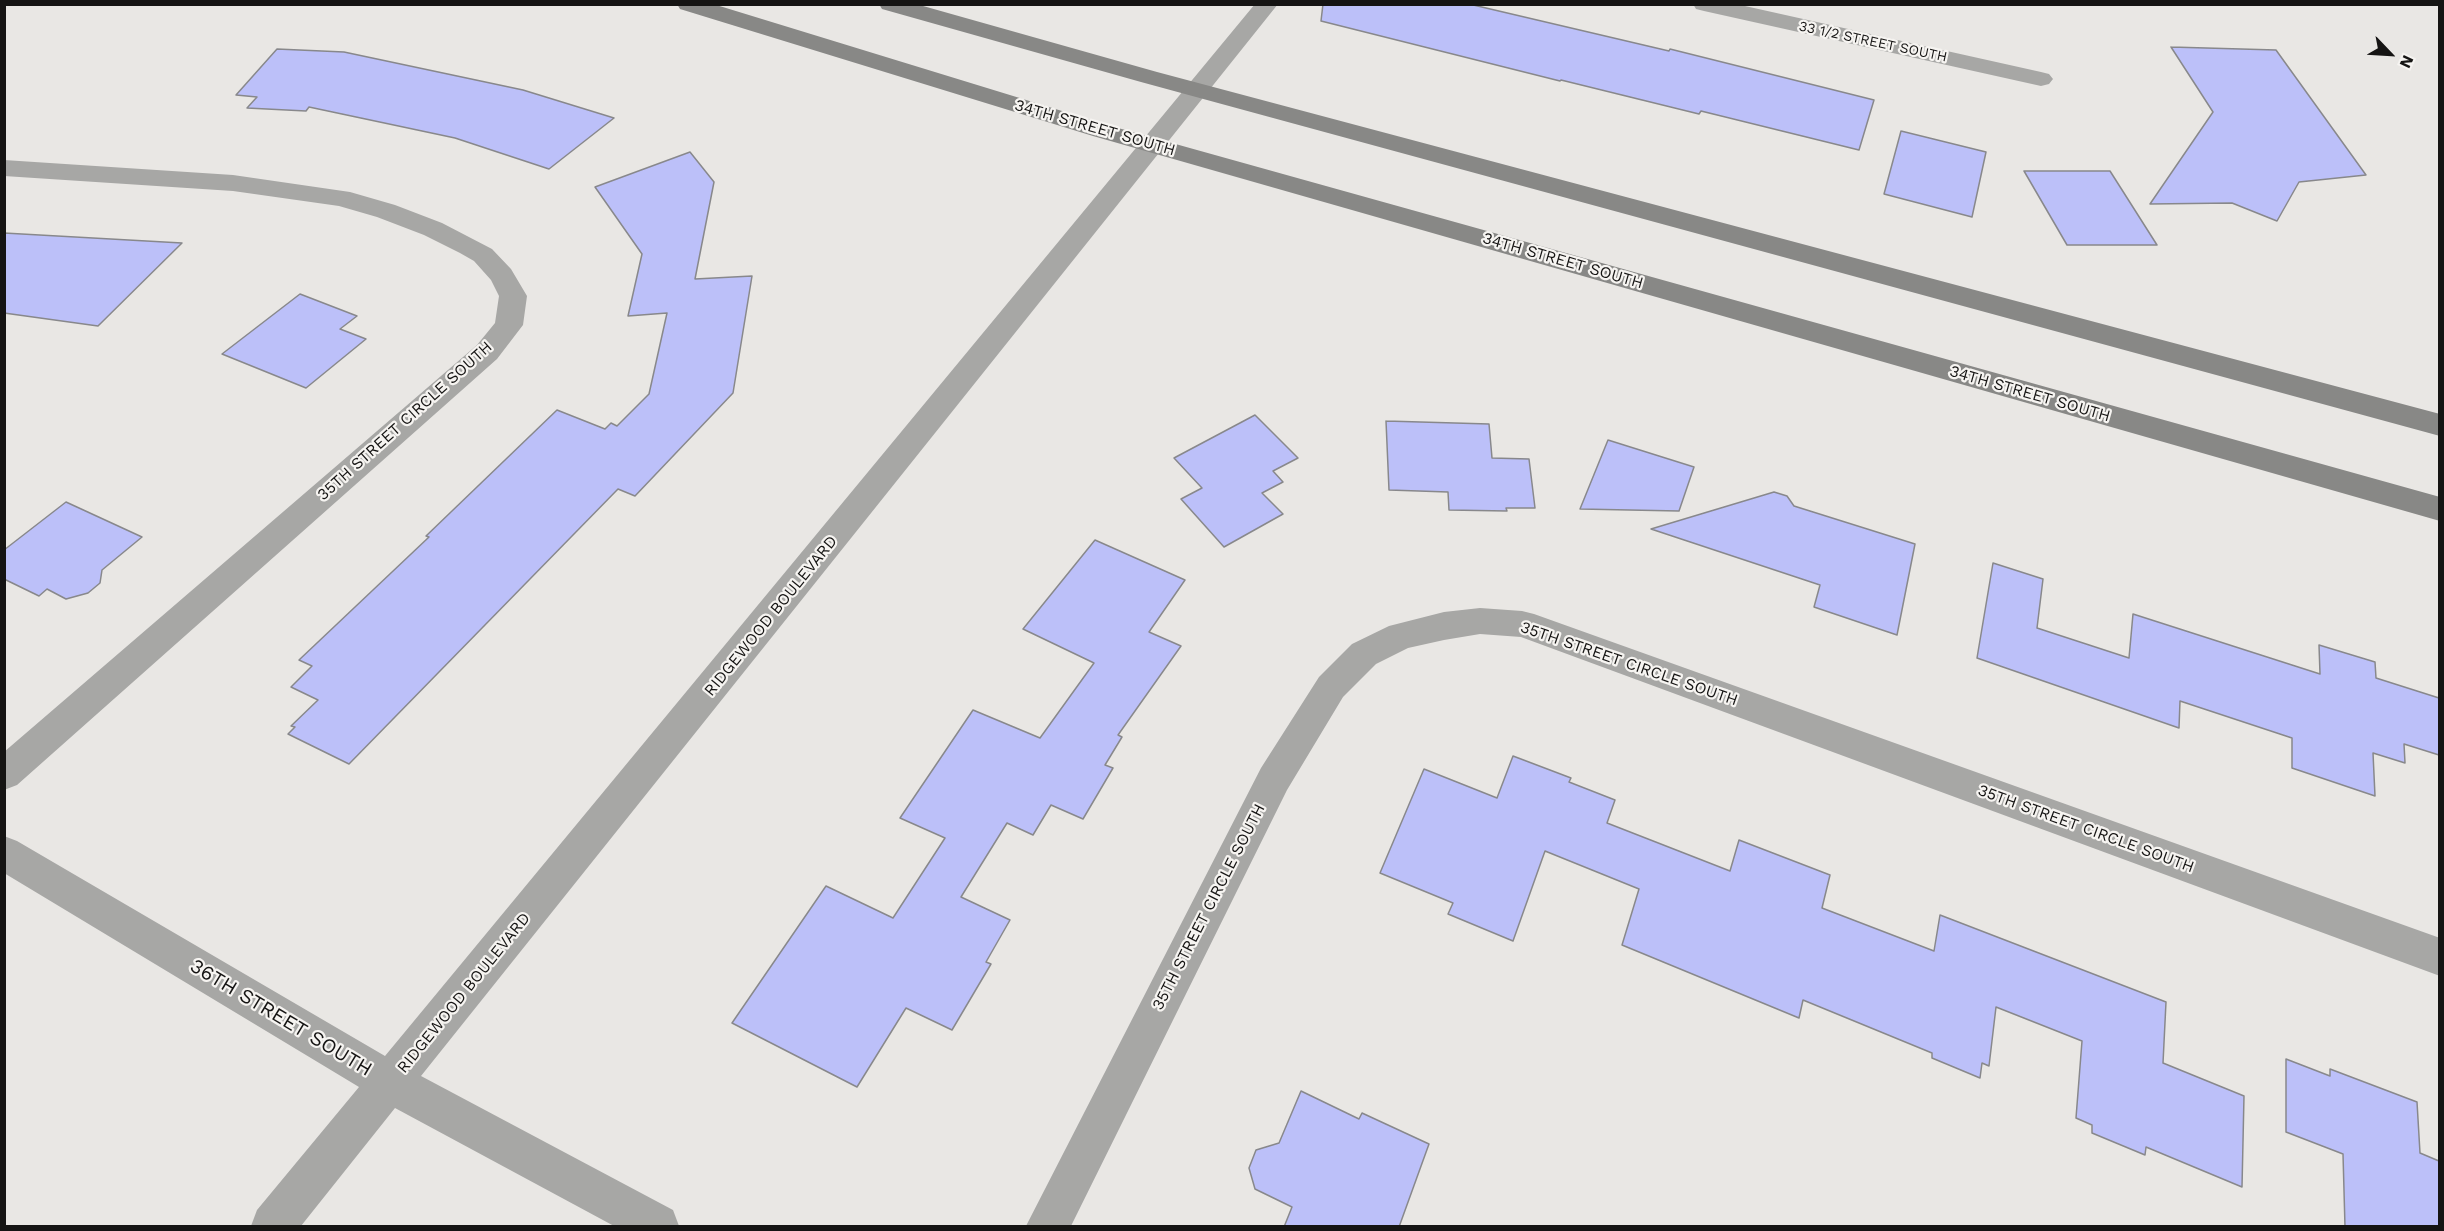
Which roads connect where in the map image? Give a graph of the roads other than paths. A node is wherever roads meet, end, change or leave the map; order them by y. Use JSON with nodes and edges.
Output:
{"nodes":[{"id":1,"x":688,"y":4,"type":"edge"},
{"id":2,"x":890,"y":4,"type":"edge"},
{"id":3,"x":1267,"y":4,"type":"edge"},
{"id":4,"x":1704,"y":4,"type":"edge"},
{"id":5,"x":2041,"y":79,"type":"dead end"},
{"id":6,"x":1200,"y":90,"type":"junction"},
{"id":7,"x":1155,"y":146,"type":"junction"},
{"id":8,"x":4,"y":168,"type":"edge"},
{"id":9,"x":2439,"y":425,"type":"edge"},
{"id":10,"x":2439,"y":509,"type":"edge"},
{"id":11,"x":4,"y":774,"type":"edge"},
{"id":12,"x":4,"y":853,"type":"edge"},
{"id":13,"x":2439,"y":957,"type":"edge"},
{"id":14,"x":391,"y":1083,"type":"junction"},
{"id":15,"x":273,"y":1227,"type":"edge"},
{"id":16,"x":657,"y":1227,"type":"edge"},
{"id":17,"x":1048,"y":1227,"type":"edge"}],
"edges":[{"from":1,"to":7,"type":"main road","name":"34TH STREET SOUTH"},
{"from":2,"to":6,"type":"main road"},
{"from":3,"to":6,"type":"street","name":"RIDGEWOOD BOULEVARD"},
{"from":4,"to":5,"type":"street","name":"33 1/2 STREET SOUTH"},
{"from":6,"to":7,"type":"street","name":"RIDGEWOOD BOULEVARD"},
{"from":6,"to":9,"type":"main road"},
{"from":7,"to":10,"type":"main road","name":"34TH STREET SOUTH"},
{"from":7,"to":14,"type":"street","name":"RIDGEWOOD BOULEVARD"},
{"from":8,"to":11,"type":"street","name":"35TH STREET CIRCLE SOUTH"},
{"from":12,"to":14,"type":"street","name":"36TH STREET SOUTH"},
{"from":13,"to":17,"type":"street","name":"35TH STREET CIRCLE SOUTH"},
{"from":14,"to":15,"type":"street","name":"RIDGEWOOD BOULEVARD"},
{"from":14,"to":16,"type":"street","name":"36TH STREET SOUTH"}]}
